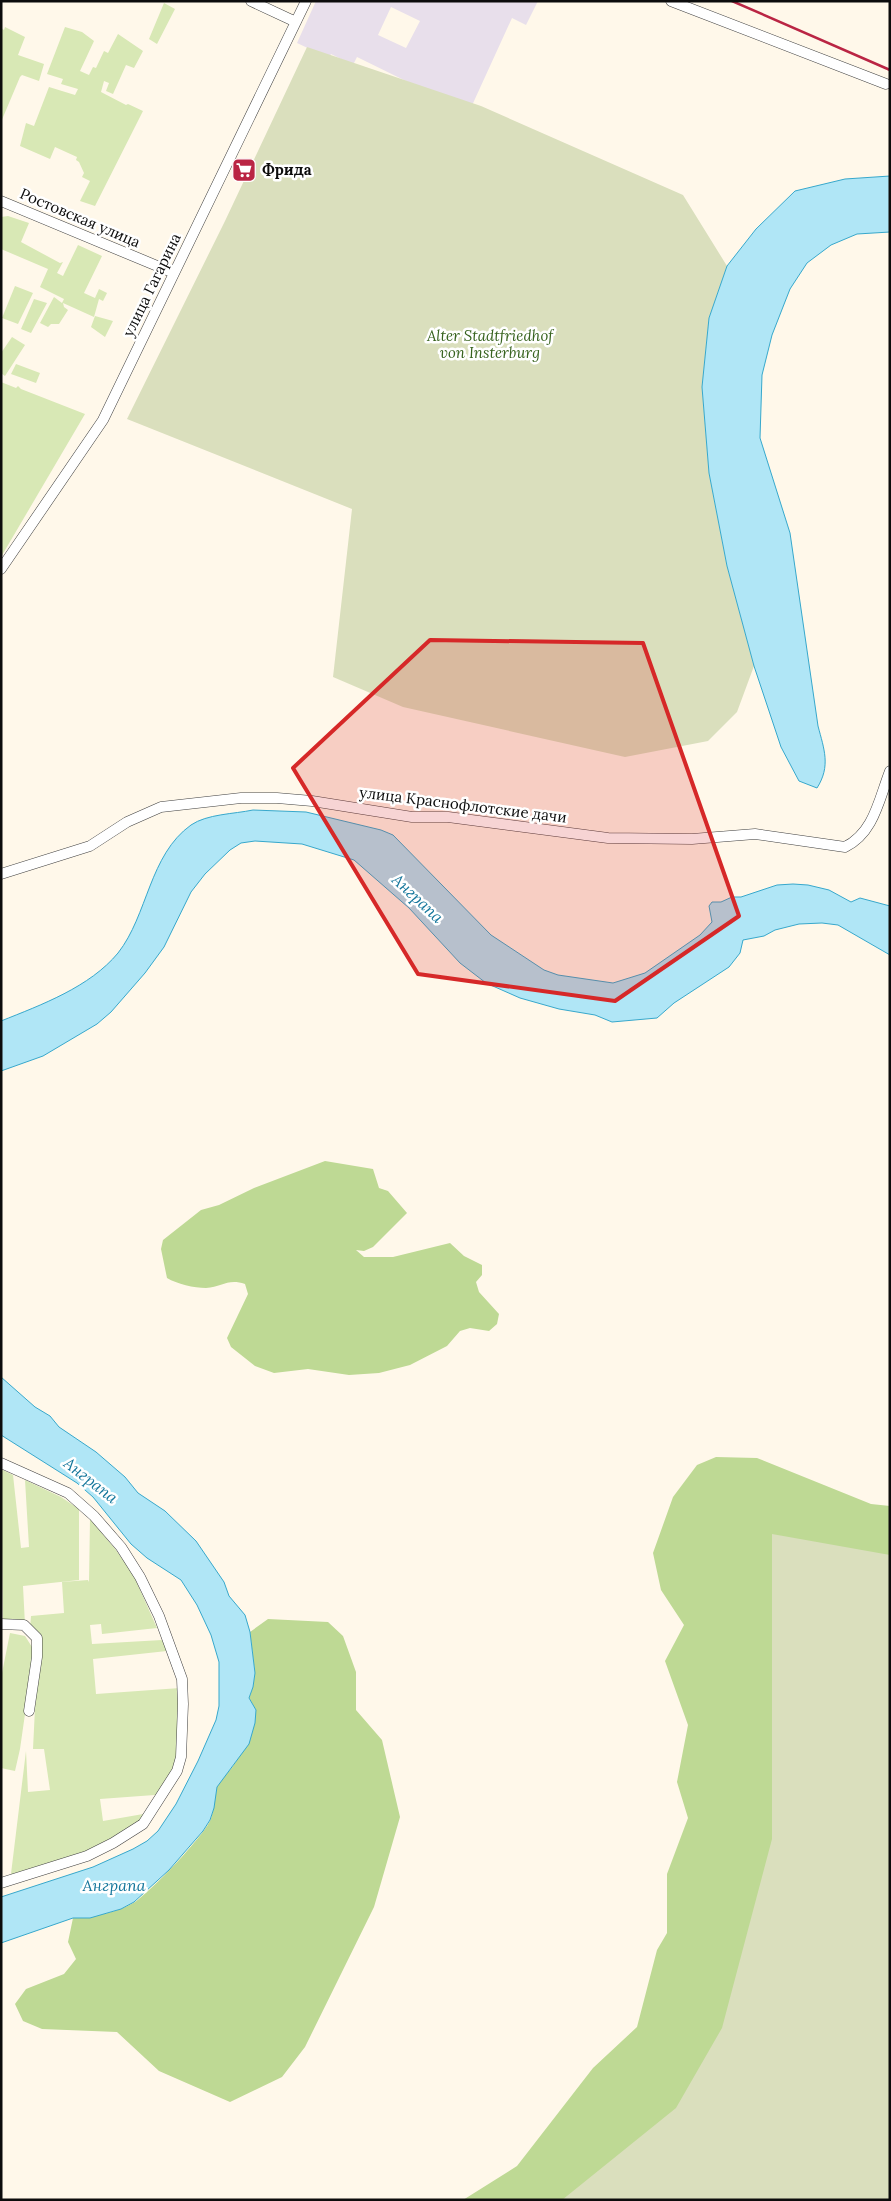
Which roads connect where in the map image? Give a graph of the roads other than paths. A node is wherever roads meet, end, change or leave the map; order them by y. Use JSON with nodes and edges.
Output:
{"nodes":[{"id":1,"x":251,"y":1,"type":"edge"},
{"id":2,"x":306,"y":1,"type":"edge"},
{"id":3,"x":671,"y":1,"type":"edge"},
{"id":4,"x":296,"y":22,"type":"junction"},
{"id":5,"x":886,"y":84,"type":"dead end"},
{"id":6,"x":1,"y":201,"type":"edge"},
{"id":7,"x":174,"y":273,"type":"junction"},
{"id":8,"x":1,"y":569,"type":"edge"},
{"id":9,"x":890,"y":771,"type":"edge"},
{"id":10,"x":1,"y":874,"type":"edge"},
{"id":11,"x":1,"y":1463,"type":"edge"},
{"id":12,"x":1,"y":1624,"type":"edge"},
{"id":13,"x":29,"y":1711,"type":"dead end"},
{"id":14,"x":1,"y":1883,"type":"edge"}],
"edges":[{"from":1,"to":4,"type":"street"},
{"from":2,"to":4,"type":"street","name":"улица Гагарина"},
{"from":3,"to":5,"type":"street"},
{"from":4,"to":7,"type":"street","name":"улица Гагарина"},
{"from":6,"to":7,"type":"street","name":"Ростовская улица"},
{"from":7,"to":8,"type":"street","name":"улица Гагарина"},
{"from":9,"to":10,"type":"street","name":"улица Краснофлотские дачи"},
{"from":11,"to":14,"type":"street"},
{"from":12,"to":13,"type":"street"}]}
